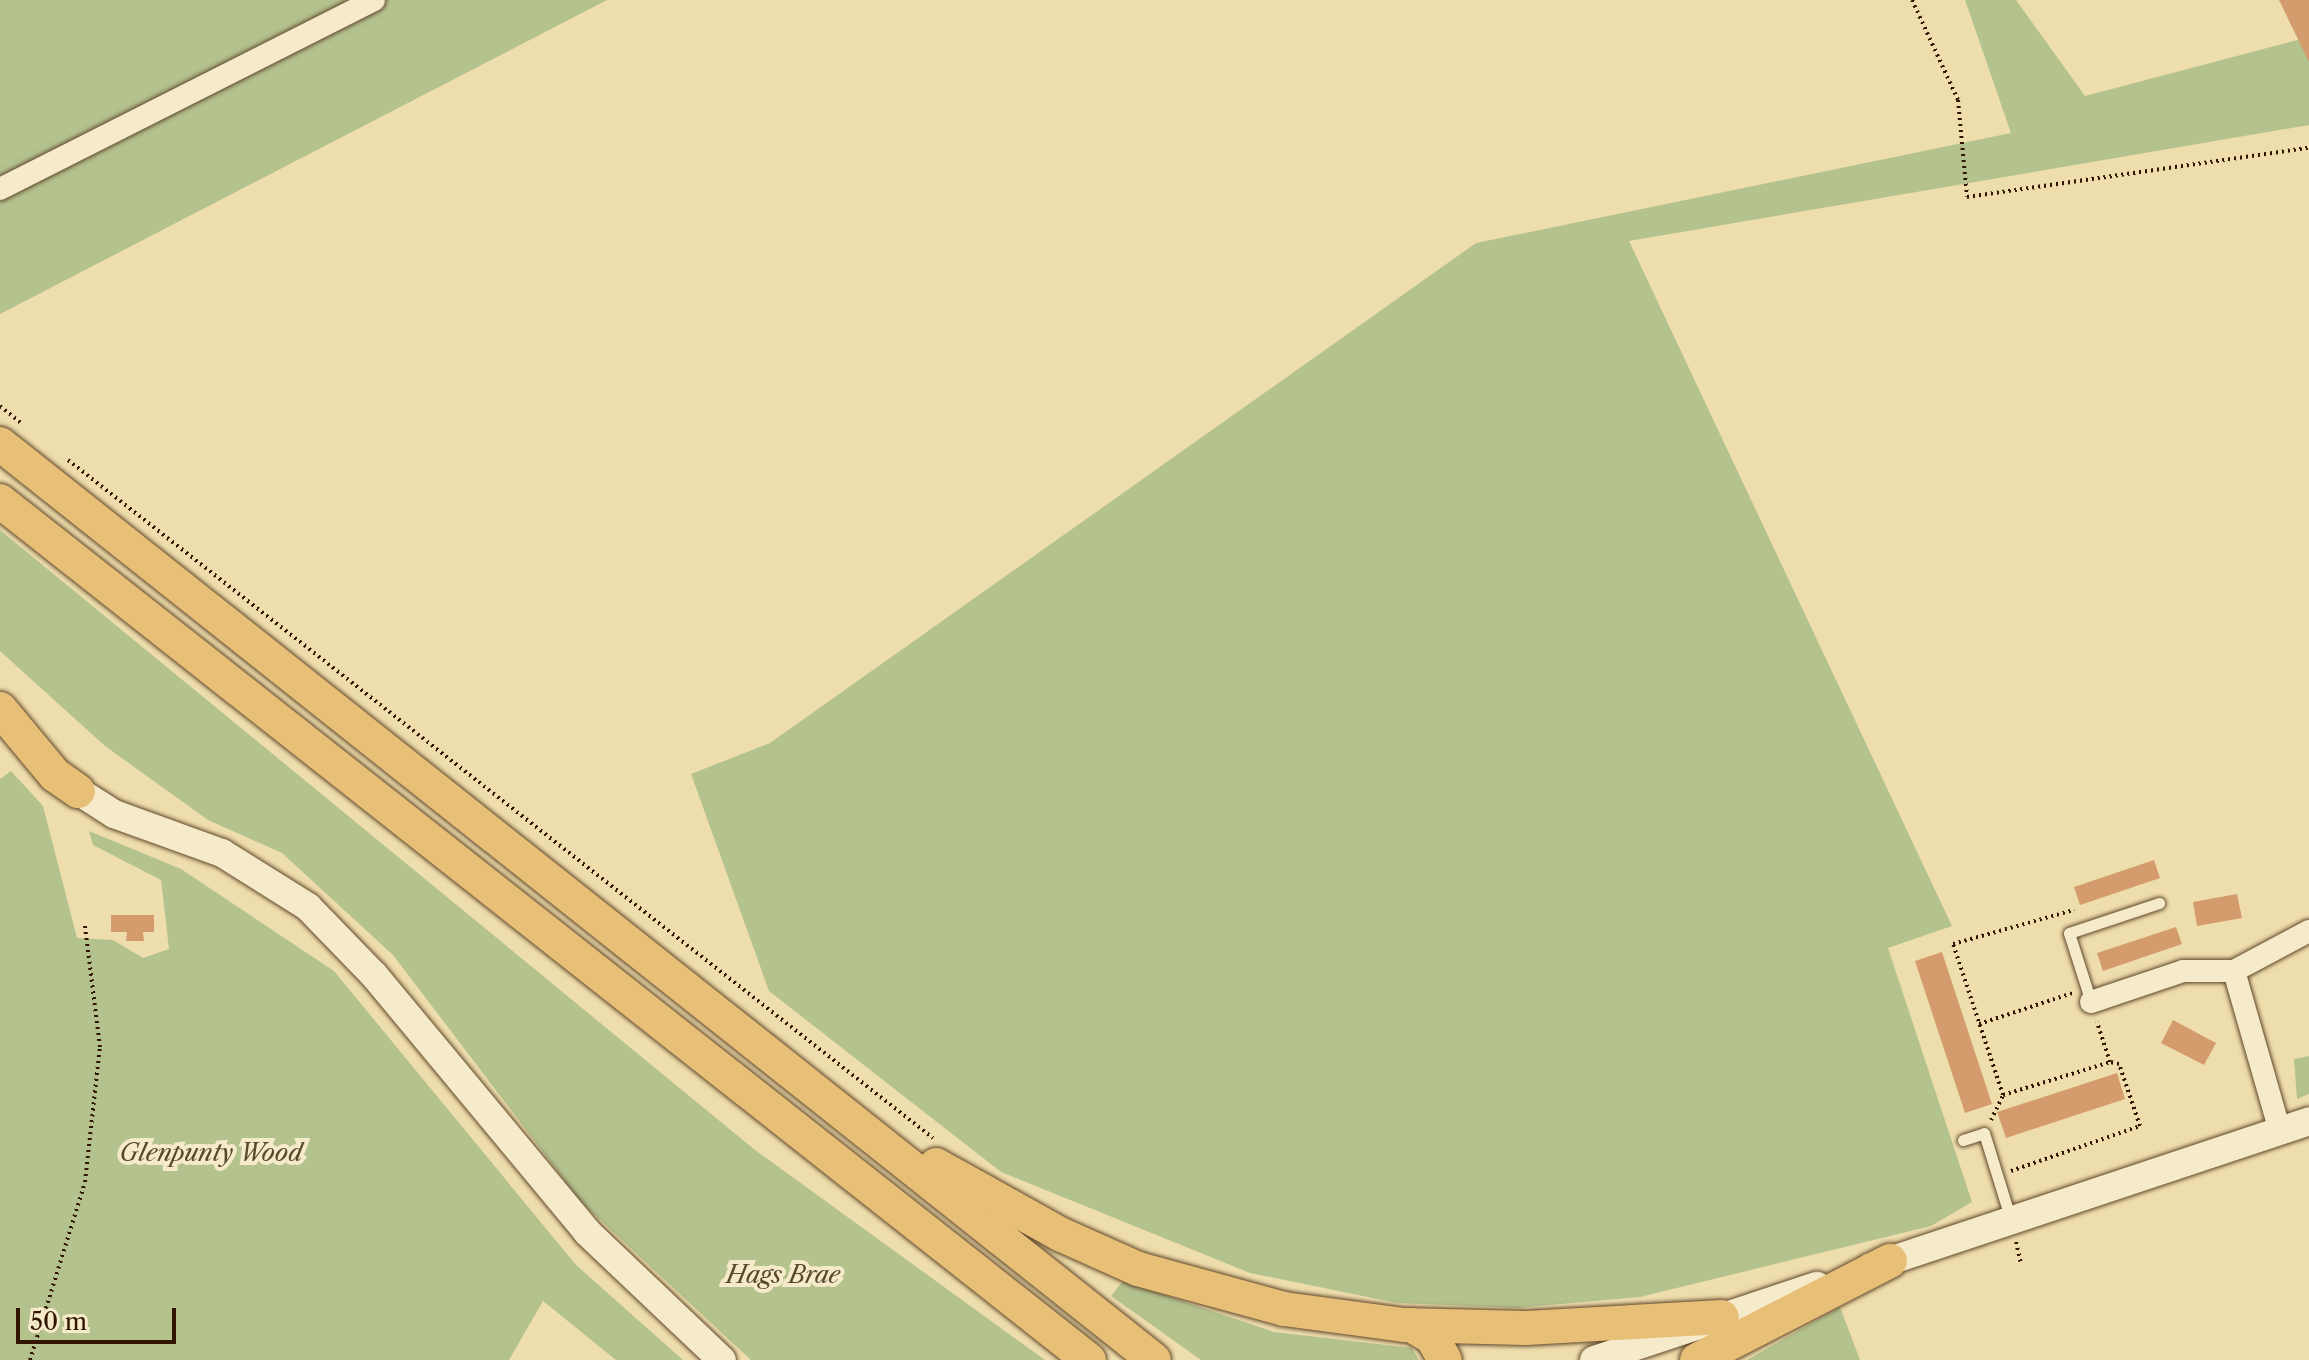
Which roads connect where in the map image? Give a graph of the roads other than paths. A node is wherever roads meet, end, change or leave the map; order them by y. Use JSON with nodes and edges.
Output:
{"nodes":[{"id":1,"x":374,"y":0,"type":"edge"},
{"id":2,"x":0,"y":189,"type":"edge"},
{"id":3,"x":12,"y":434,"type":"edge"},
{"id":4,"x":0,"y":501,"type":"edge"},
{"id":5,"x":0,"y":709,"type":"edge"},
{"id":6,"x":78,"y":791,"type":"joint"},
{"id":7,"x":2159,"y":903,"type":"dead end"},
{"id":8,"x":2309,"y":931,"type":"edge"},
{"id":9,"x":2234,"y":971,"type":"junction"},
{"id":10,"x":2091,"y":1002,"type":"joint"},
{"id":11,"x":801,"y":1078,"type":"junction"},
{"id":12,"x":2309,"y":1121,"type":"edge"},
{"id":13,"x":2280,"y":1131,"type":"junction"},
{"id":14,"x":1963,"y":1140,"type":"dead end"},
{"id":15,"x":2011,"y":1221,"type":"junction"},
{"id":16,"x":1890,"y":1261,"type":"junction"},
{"id":17,"x":1722,"y":1317,"type":"joint"},
{"id":18,"x":1411,"y":1325,"type":"junction"},
{"id":19,"x":1644,"y":1342,"type":"edge"},
{"id":20,"x":710,"y":1356,"type":"edge"},
{"id":21,"x":1089,"y":1360,"type":"edge"},
{"id":22,"x":1154,"y":1360,"type":"edge"},
{"id":23,"x":1445,"y":1360,"type":"edge"},
{"id":24,"x":1594,"y":1360,"type":"edge"},
{"id":25,"x":1697,"y":1360,"type":"edge"}],
"edges":[{"from":1,"to":2,"type":"street"},
{"from":3,"to":11,"type":"main road"},
{"from":4,"to":21,"type":"main road"},
{"from":5,"to":6,"type":"main road"},
{"from":6,"to":20,"type":"street"},
{"from":7,"to":10,"type":"lane"},
{"from":8,"to":9,"type":"street"},
{"from":9,"to":10,"type":"street"},
{"from":9,"to":13,"type":"street"},
{"from":11,"to":18,"type":"main road"},
{"from":11,"to":22,"type":"main road"},
{"from":12,"to":13,"type":"street"},
{"from":13,"to":15,"type":"street"},
{"from":14,"to":15,"type":"lane"},
{"from":15,"to":16,"type":"street"},
{"from":16,"to":17,"type":"street"},
{"from":16,"to":25,"type":"main road"},
{"from":17,"to":19,"type":"main road"},
{"from":18,"to":19,"type":"main road"},
{"from":18,"to":23,"type":"main road"},
{"from":19,"to":24,"type":"street"}]}
